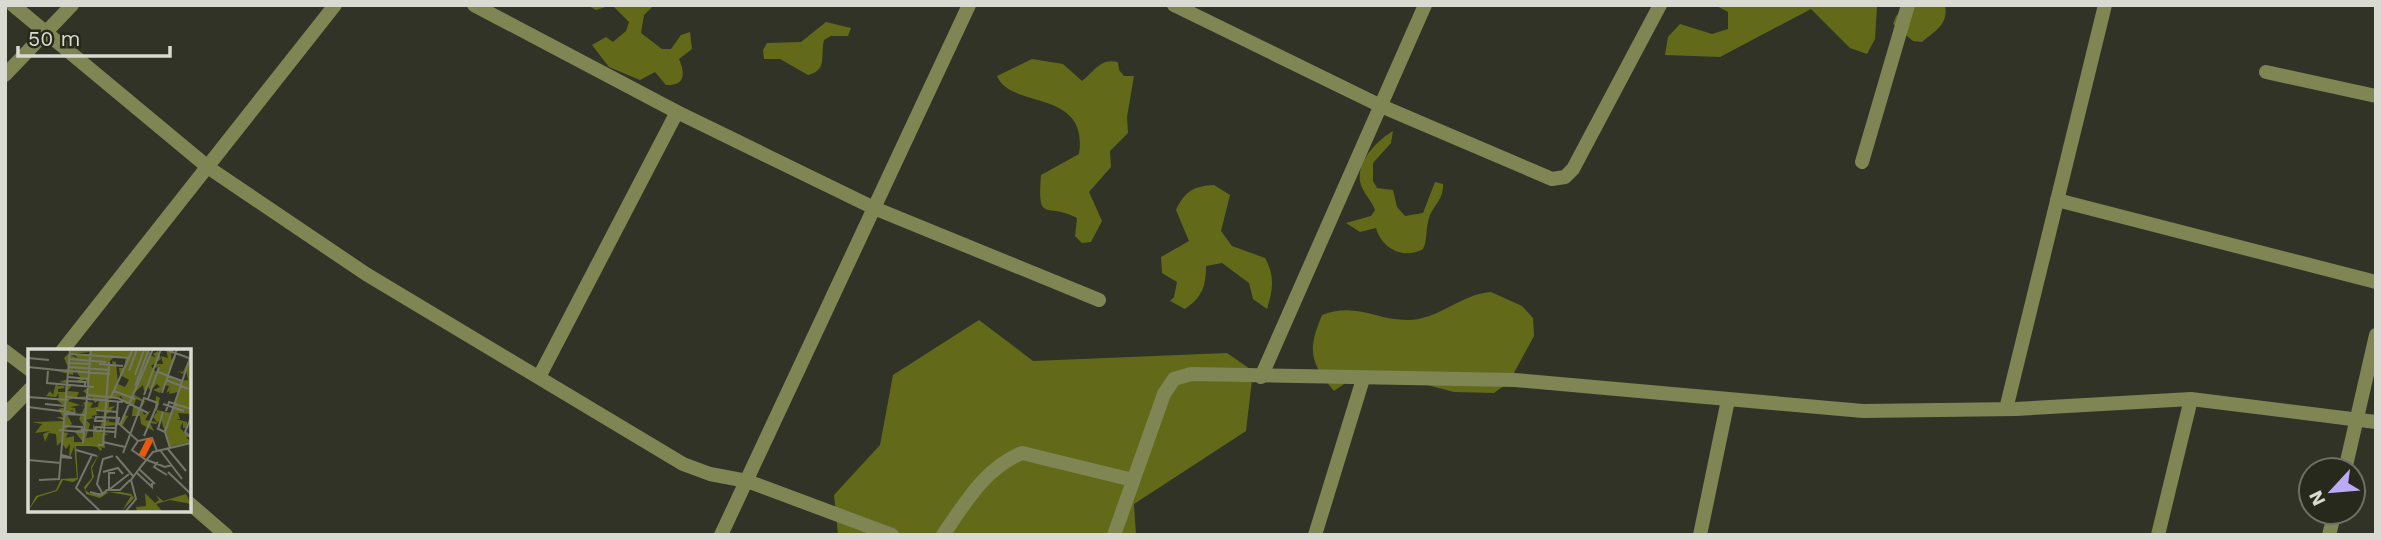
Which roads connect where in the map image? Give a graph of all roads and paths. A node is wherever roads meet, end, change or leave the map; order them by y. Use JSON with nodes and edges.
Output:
{"nodes":[{"id":1,"x":13,"y":5,"type":"edge"},
{"id":2,"x":72,"y":5,"type":"edge"},
{"id":3,"x":335,"y":5,"type":"edge"},
{"id":4,"x":474,"y":5,"type":"edge"},
{"id":5,"x":503,"y":5,"type":"edge"},
{"id":6,"x":969,"y":5,"type":"edge"},
{"id":7,"x":1174,"y":5,"type":"edge"},
{"id":8,"x":1425,"y":5,"type":"edge"},
{"id":9,"x":1660,"y":5,"type":"edge"},
{"id":10,"x":1908,"y":5,"type":"edge"},
{"id":11,"x":2105,"y":5,"type":"edge"},
{"id":12,"x":494,"y":18,"type":"junction"},
{"id":13,"x":46,"y":34,"type":"junction"},
{"id":14,"x":2266,"y":72,"type":"dead end"},
{"id":15,"x":5,"y":75,"type":"edge"},
{"id":16,"x":2376,"y":96,"type":"edge"},
{"id":17,"x":1381,"y":106,"type":"junction"},
{"id":18,"x":677,"y":112,"type":"junction"},
{"id":19,"x":1863,"y":162,"type":"dead end"},
{"id":20,"x":209,"y":168,"type":"junction"},
{"id":21,"x":2057,"y":200,"type":"junction"},
{"id":22,"x":874,"y":208,"type":"junction"},
{"id":23,"x":2376,"y":282,"type":"edge"},
{"id":24,"x":1099,"y":300,"type":"dead end"},
{"id":25,"x":2376,"y":335,"type":"edge"},
{"id":26,"x":64,"y":349,"type":"edge"},
{"id":27,"x":5,"y":351,"type":"edge"},
{"id":28,"x":28,"y":368,"type":"edge"},
{"id":29,"x":539,"y":377,"type":"junction"},
{"id":30,"x":1261,"y":377,"type":"junction"},
{"id":31,"x":1363,"y":379,"type":"junction"},
{"id":32,"x":28,"y":391,"type":"edge"},
{"id":33,"x":2191,"y":399,"type":"junction"},
{"id":34,"x":1728,"y":400,"type":"junction"},
{"id":35,"x":2006,"y":409,"type":"junction"},
{"id":36,"x":5,"y":415,"type":"edge"},
{"id":37,"x":2357,"y":419,"type":"junction"},
{"id":38,"x":2376,"y":422,"type":"edge"},
{"id":39,"x":2348,"y":456,"type":"edge"},
{"id":40,"x":1133,"y":480,"type":"junction"},
{"id":41,"x":747,"y":481,"type":"junction"},
{"id":42,"x":191,"y":505,"type":"edge"},
{"id":43,"x":226,"y":535,"type":"edge"},
{"id":44,"x":722,"y":535,"type":"edge"},
{"id":45,"x":892,"y":535,"type":"edge"},
{"id":46,"x":943,"y":535,"type":"edge"},
{"id":47,"x":1114,"y":535,"type":"edge"},
{"id":48,"x":1315,"y":535,"type":"edge"},
{"id":49,"x":1700,"y":535,"type":"edge"},
{"id":50,"x":2158,"y":535,"type":"edge"}],
"edges":[{"from":1,"to":13,"type":"street"},
{"from":2,"to":13,"type":"street"},
{"from":3,"to":20,"type":"street"},
{"from":4,"to":12,"type":"street"},
{"from":5,"to":12,"type":"street"},
{"from":6,"to":22,"type":"street"},
{"from":7,"to":17,"type":"street"},
{"from":8,"to":17,"type":"street"},
{"from":9,"to":17,"type":"street"},
{"from":10,"to":19,"type":"street"},
{"from":11,"to":21,"type":"street"},
{"from":12,"to":18,"type":"street"},
{"from":13,"to":15,"type":"street"},
{"from":13,"to":20,"type":"street"},
{"from":14,"to":16,"type":"street"},
{"from":17,"to":30,"type":"street"},
{"from":18,"to":22,"type":"street"},
{"from":18,"to":29,"type":"street"},
{"from":20,"to":26,"type":"street"},
{"from":20,"to":29,"type":"street"},
{"from":21,"to":23,"type":"street"},
{"from":21,"to":35,"type":"street"},
{"from":22,"to":24,"type":"street"},
{"from":22,"to":41,"type":"street"},
{"from":25,"to":37,"type":"street"},
{"from":27,"to":28,"type":"street"},
{"from":29,"to":41,"type":"street"},
{"from":30,"to":31,"type":"street"},
{"from":30,"to":40,"type":"street"},
{"from":31,"to":34,"type":"street"},
{"from":31,"to":48,"type":"street"},
{"from":32,"to":36,"type":"street"},
{"from":33,"to":35,"type":"street"},
{"from":33,"to":37,"type":"street"},
{"from":33,"to":50,"type":"street"},
{"from":34,"to":35,"type":"street"},
{"from":34,"to":49,"type":"street"},
{"from":37,"to":38,"type":"street"},
{"from":37,"to":39,"type":"street"},
{"from":40,"to":46,"type":"street"},
{"from":40,"to":47,"type":"street"},
{"from":41,"to":44,"type":"street"},
{"from":41,"to":45,"type":"street"},
{"from":42,"to":43,"type":"street"}]}
